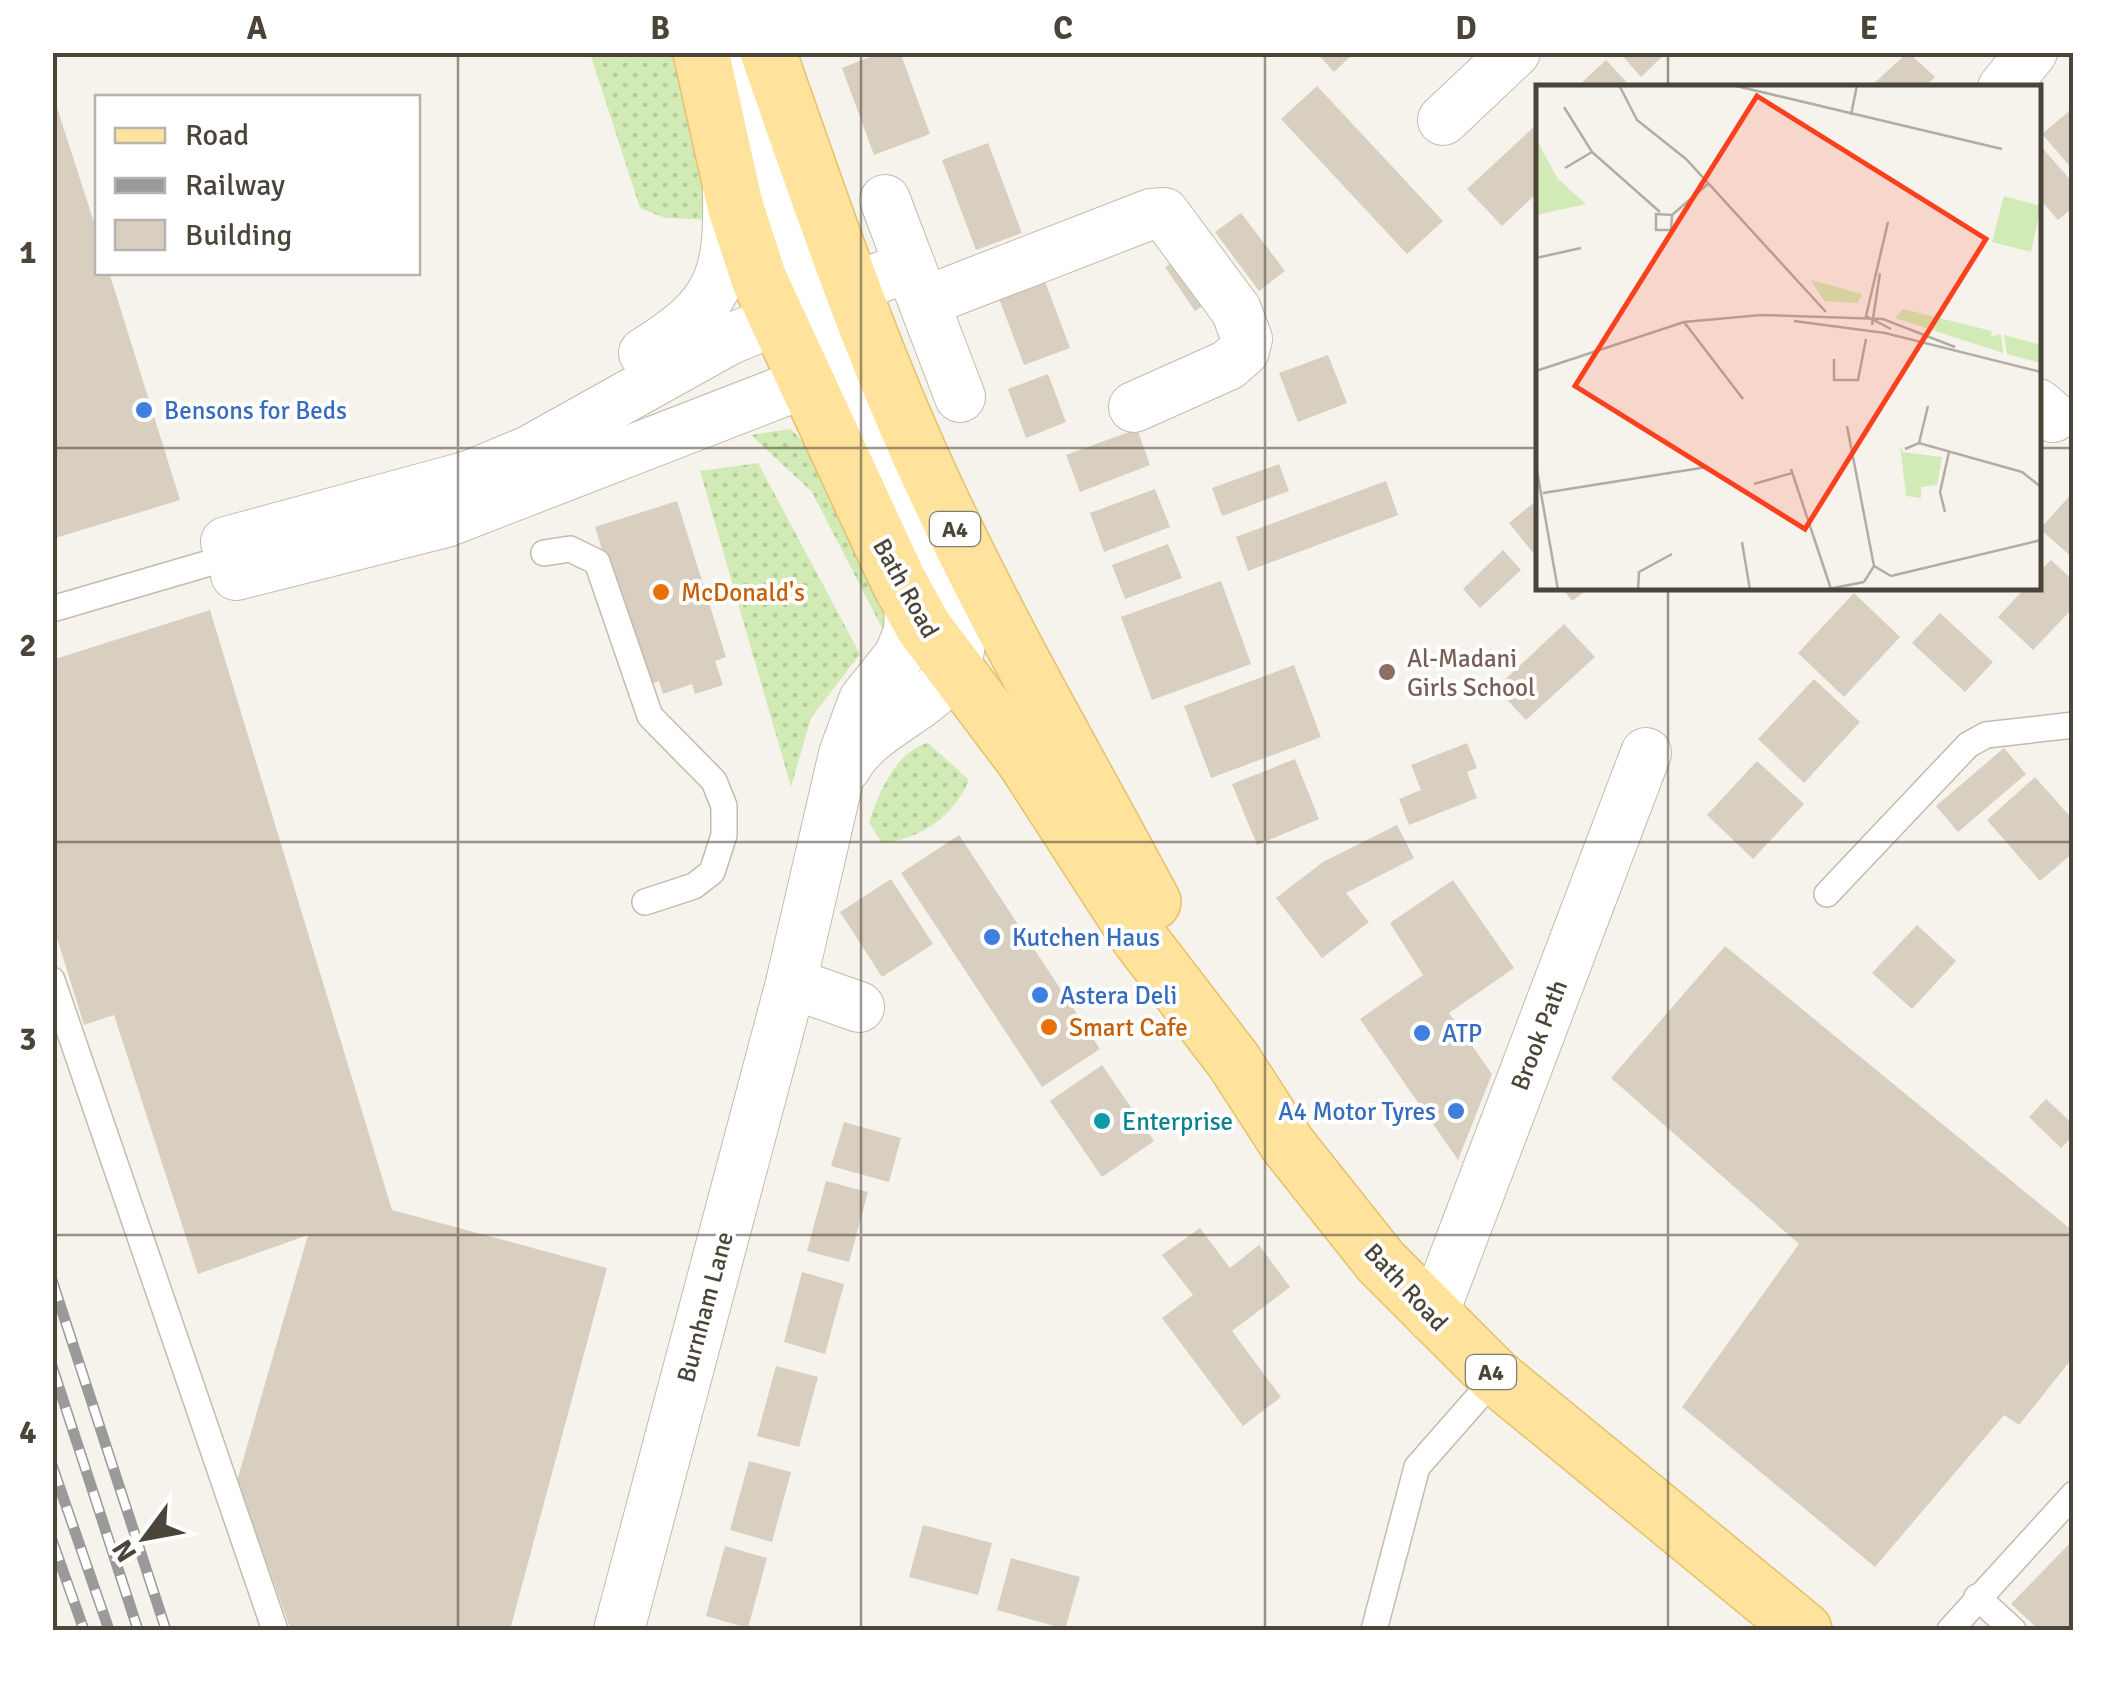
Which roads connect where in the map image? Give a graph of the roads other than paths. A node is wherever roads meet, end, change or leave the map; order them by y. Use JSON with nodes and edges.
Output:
{"nodes":[{"id":1,"x":702,"y":52,"type":"edge"},
{"id":2,"x":743,"y":52,"type":"edge"},
{"id":3,"x":768,"y":52,"type":"edge"},
{"id":4,"x":1515,"y":52,"type":"edge"},
{"id":5,"x":2032,"y":52,"type":"edge"},
{"id":6,"x":2006,"y":85,"type":"edge"},
{"id":7,"x":1443,"y":120,"type":"dead end"},
{"id":8,"x":728,"y":172,"type":"junction"},
{"id":9,"x":885,"y":200,"type":"dead end"},
{"id":10,"x":916,"y":284,"type":"junction"},
{"id":11,"x":837,"y":313,"type":"junction"},
{"id":12,"x":803,"y":381,"type":"junction"},
{"id":13,"x":960,"y":396,"type":"dead end"},
{"id":14,"x":747,"y":405,"type":"junction"},
{"id":15,"x":1134,"y":407,"type":"dead end"},
{"id":16,"x":839,"y":455,"type":"junction"},
{"id":17,"x":454,"y":481,"type":"junction"},
{"id":18,"x":544,"y":553,"type":"dead end"},
{"id":19,"x":231,"y":558,"type":"junction"},
{"id":20,"x":52,"y":609,"type":"edge"},
{"id":21,"x":929,"y":654,"type":"junction"},
{"id":22,"x":1014,"y":704,"type":"junction"},
{"id":23,"x":2074,"y":725,"type":"edge"},
{"id":24,"x":1646,"y":753,"type":"dead end"},
{"id":25,"x":1828,"y":894,"type":"dead end"},
{"id":26,"x":645,"y":902,"type":"dead end"},
{"id":27,"x":52,"y":980,"type":"edge"},
{"id":28,"x":792,"y":983,"type":"junction"},
{"id":29,"x":859,"y":1007,"type":"dead end"},
{"id":30,"x":1432,"y":1317,"type":"junction"},
{"id":31,"x":1496,"y":1376,"type":"junction"},
{"id":32,"x":2074,"y":1494,"type":"edge"},
{"id":33,"x":1977,"y":1596,"type":"junction"},
{"id":34,"x":275,"y":1630,"type":"edge"},
{"id":35,"x":619,"y":1630,"type":"edge"},
{"id":36,"x":1374,"y":1630,"type":"edge"},
{"id":37,"x":1804,"y":1630,"type":"edge"},
{"id":38,"x":1950,"y":1630,"type":"edge"},
{"id":39,"x":2013,"y":1630,"type":"edge"}],
"edges":[{"from":1,"to":8,"type":"main road","name":"Bath Road","number":"A4"},
{"from":2,"to":11,"type":"street"},
{"from":3,"to":11,"type":"main road","name":"Bath Road","number":"A4"},
{"from":4,"to":7,"type":"street"},
{"from":5,"to":6,"type":"street"},
{"from":8,"to":11,"type":"main road","name":"Bath Road","number":"A4"},
{"from":8,"to":17,"type":"street"},
{"from":9,"to":10,"type":"street"},
{"from":10,"to":11,"type":"street"},
{"from":10,"to":13,"type":"street"},
{"from":10,"to":15,"type":"street"},
{"from":11,"to":12,"type":"main road","name":"Bath Road","number":"A4"},
{"from":11,"to":17,"type":"street"},
{"from":11,"to":21,"type":"street"},
{"from":11,"to":22,"type":"main road","name":"Bath Road","number":"A4"},
{"from":12,"to":14,"type":"street"},
{"from":12,"to":16,"type":"main road","name":"Bath Road","number":"A4"},
{"from":14,"to":16,"type":"street"},
{"from":14,"to":19,"type":"street"},
{"from":16,"to":21,"type":"main road","name":"Bath Road","number":"A4"},
{"from":17,"to":19,"type":"street"},
{"from":18,"to":26,"type":"lane"},
{"from":19,"to":20,"type":"lane"},
{"from":21,"to":22,"type":"main road","name":"Bath Road","number":"A4"},
{"from":21,"to":28,"type":"street","name":"Burnham Lane"},
{"from":22,"to":30,"type":"main road","name":"Bath Road","number":"A4"},
{"from":23,"to":25,"type":"lane"},
{"from":24,"to":30,"type":"street","name":"Brook Path"},
{"from":27,"to":34,"type":"lane"},
{"from":28,"to":29,"type":"street"},
{"from":28,"to":35,"type":"street","name":"Burnham Lane"},
{"from":30,"to":31,"type":"main road","name":"Bath Road","number":"A4"},
{"from":31,"to":36,"type":"lane"},
{"from":31,"to":37,"type":"main road","name":"Bath Road","number":"A4"},
{"from":32,"to":33,"type":"lane"},
{"from":33,"to":38,"type":"lane"},
{"from":33,"to":39,"type":"lane"}]}
